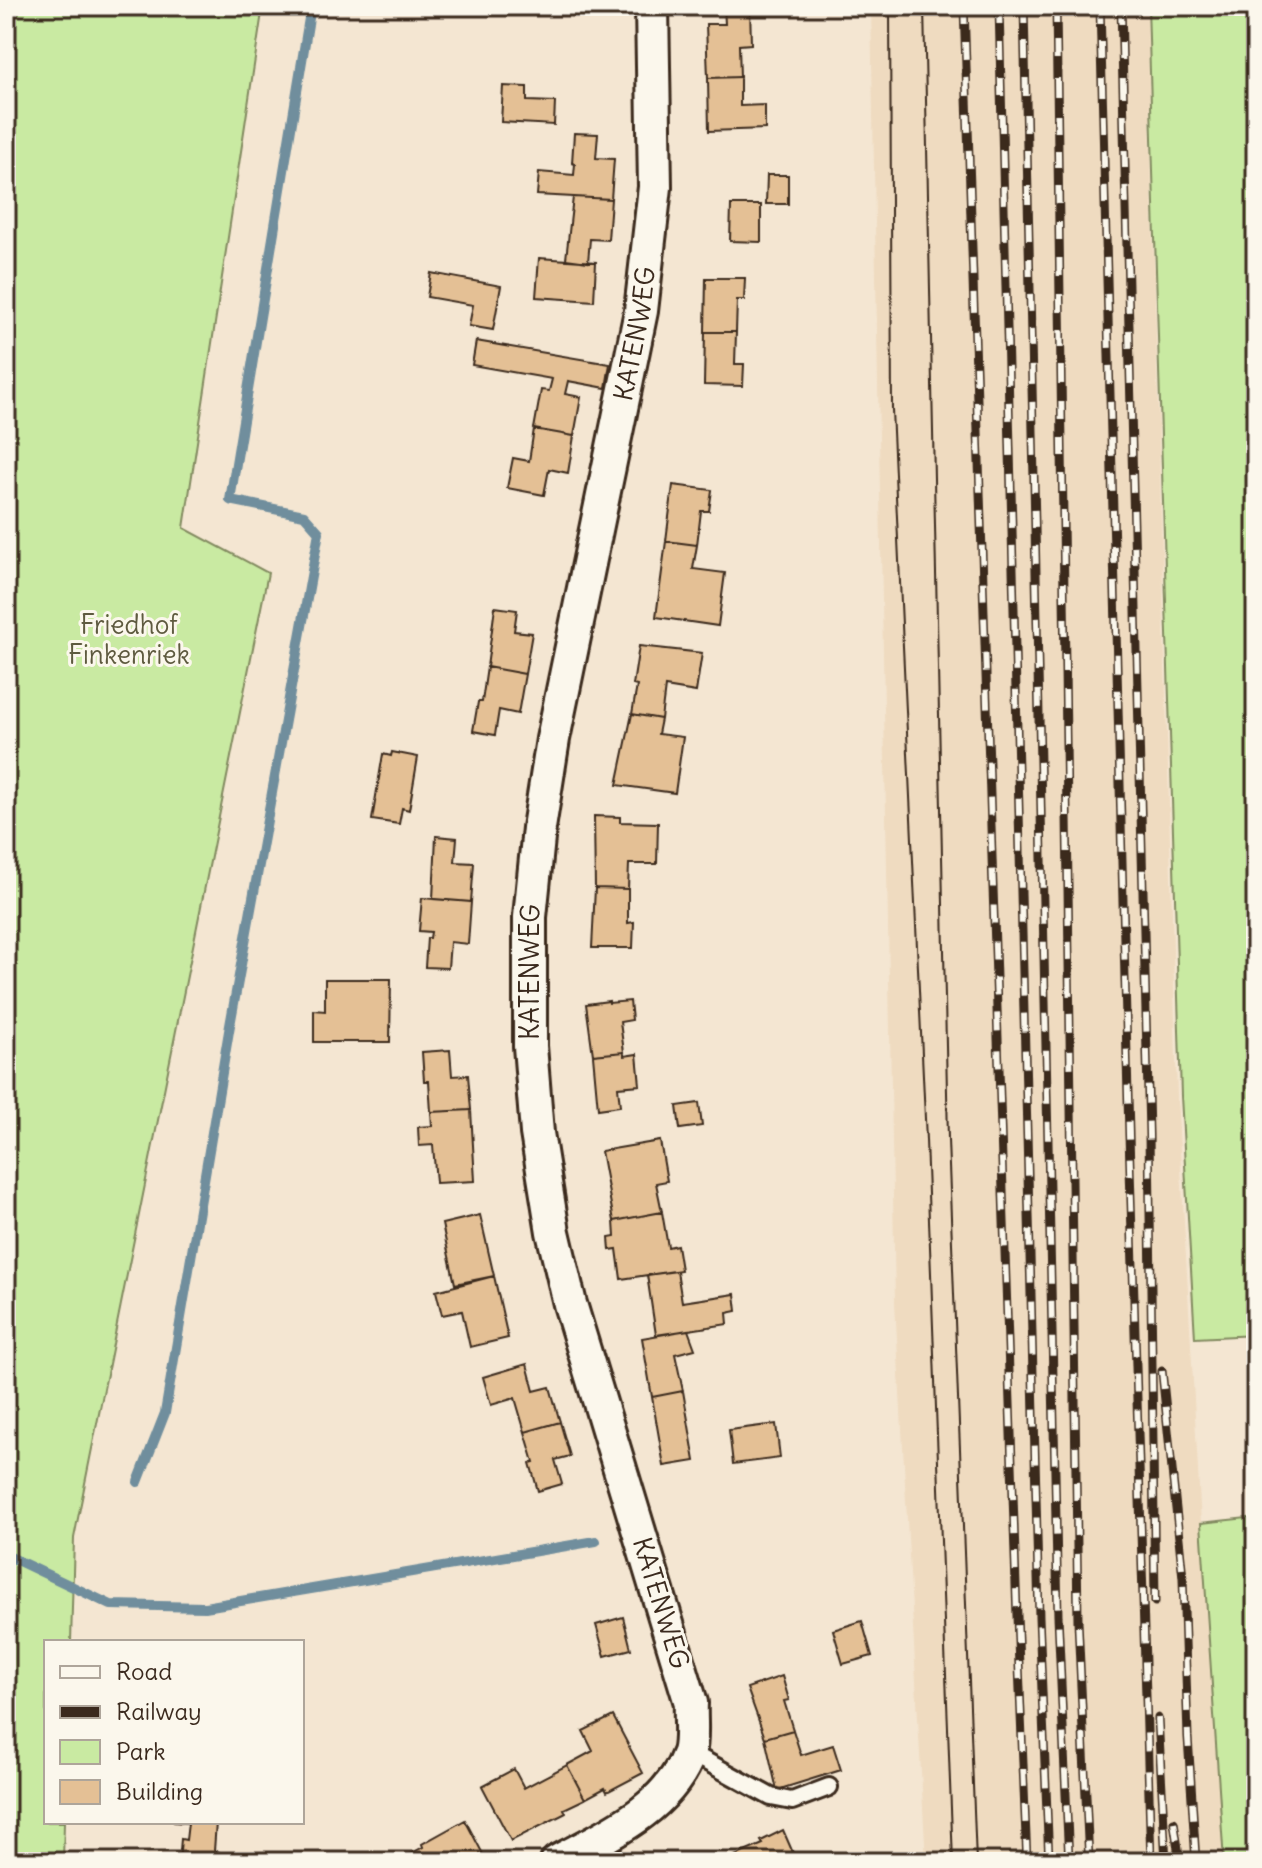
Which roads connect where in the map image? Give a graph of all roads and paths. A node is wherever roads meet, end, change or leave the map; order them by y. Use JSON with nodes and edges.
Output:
{"nodes":[{"id":1,"x":652,"y":6,"type":"edge"},
{"id":2,"x":689,"y":1752,"type":"junction"},
{"id":3,"x":829,"y":1787,"type":"dead end"},
{"id":4,"x":557,"y":1862,"type":"edge"}],
"edges":[{"from":1,"to":2,"type":"street","name":"KATENWEG"},
{"from":2,"to":3,"type":"lane"},
{"from":2,"to":4,"type":"street","name":"KATENWEG"}]}
